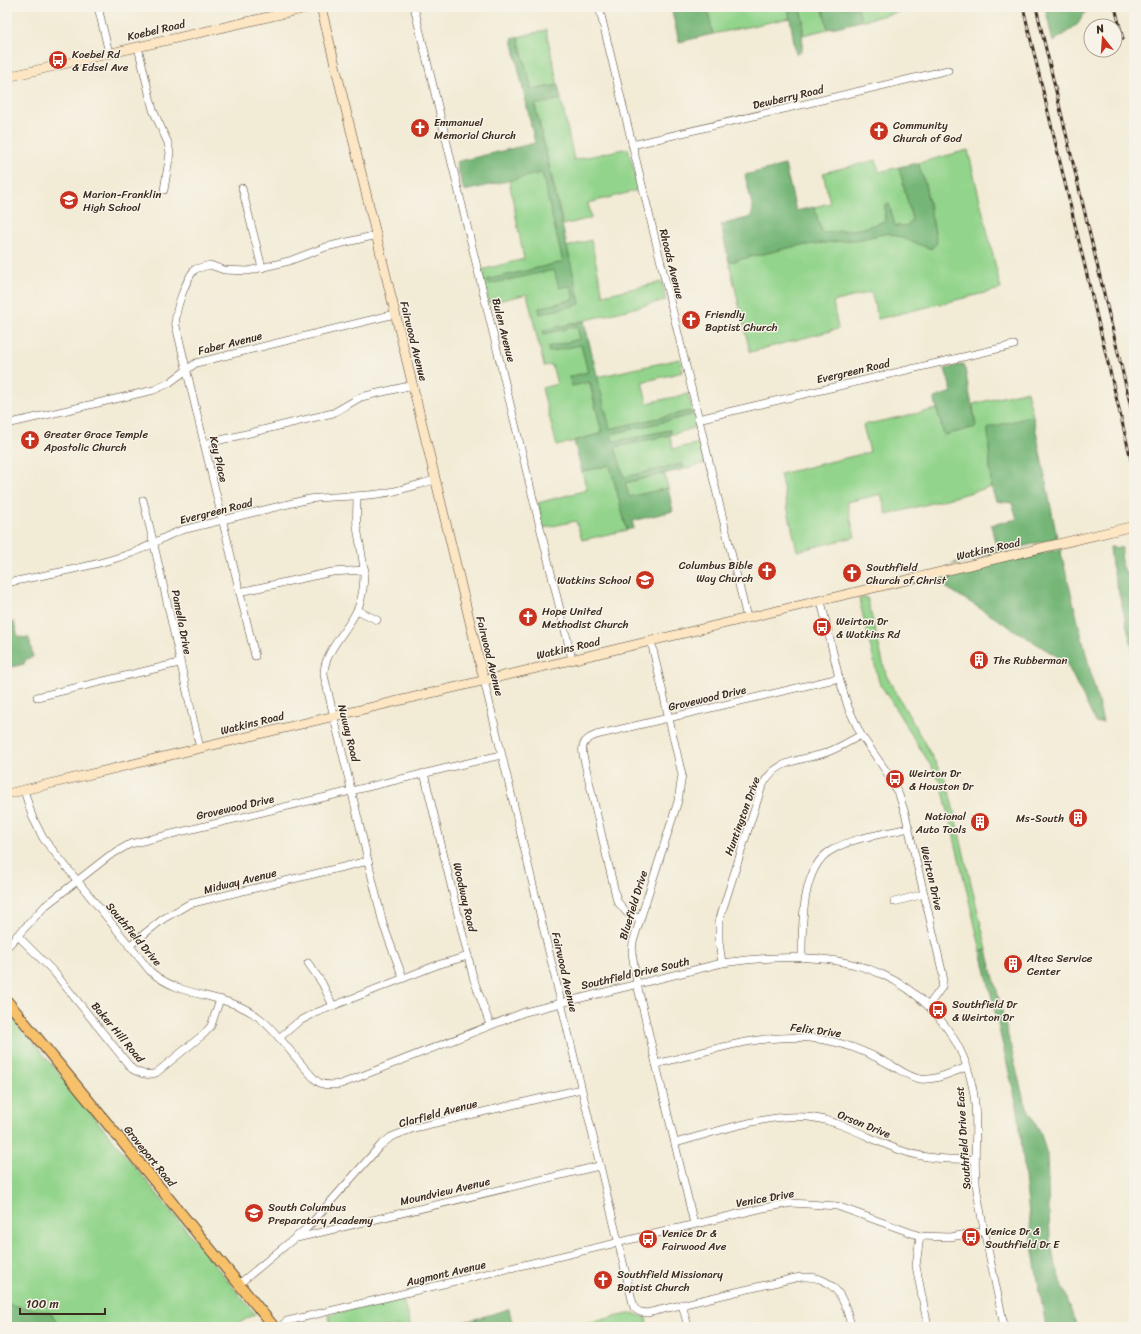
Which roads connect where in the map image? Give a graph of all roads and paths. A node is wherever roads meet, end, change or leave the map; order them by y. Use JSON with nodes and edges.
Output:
{"nodes":[{"id":1,"x":98,"y":7,"type":"edge"},
{"id":2,"x":311,"y":7,"type":"edge"},
{"id":3,"x":321,"y":7,"type":"edge"},
{"id":4,"x":414,"y":7,"type":"edge"},
{"id":5,"x":599,"y":7,"type":"edge"},
{"id":6,"x":138,"y":47,"type":"junction"},
{"id":7,"x":109,"y":53,"type":"junction"},
{"id":8,"x":948,"y":70,"type":"dead end"},
{"id":9,"x":7,"y":77,"type":"edge"},
{"id":10,"x":632,"y":145,"type":"junction"},
{"id":11,"x":242,"y":188,"type":"dead end"},
{"id":12,"x":164,"y":190,"type":"dead end"},
{"id":13,"x":377,"y":235,"type":"junction"},
{"id":14,"x":262,"y":268,"type":"junction"},
{"id":15,"x":395,"y":314,"type":"junction"},
{"id":16,"x":1014,"y":344,"type":"dead end"},
{"id":17,"x":186,"y":370,"type":"junction"},
{"id":18,"x":413,"y":385,"type":"junction"},
{"id":19,"x":698,"y":419,"type":"junction"},
{"id":20,"x":7,"y":424,"type":"edge"},
{"id":21,"x":204,"y":444,"type":"junction"},
{"id":22,"x":435,"y":480,"type":"junction"},
{"id":23,"x":357,"y":496,"type":"junction"},
{"id":24,"x":143,"y":500,"type":"dead end"},
{"id":25,"x":222,"y":520,"type":"junction"},
{"id":26,"x":1134,"y":526,"type":"edge"},
{"id":27,"x":154,"y":543,"type":"junction"},
{"id":28,"x":365,"y":570,"type":"junction"},
{"id":29,"x":7,"y":583,"type":"edge"},
{"id":30,"x":239,"y":592,"type":"junction"},
{"id":31,"x":821,"y":601,"type":"junction"},
{"id":32,"x":358,"y":610,"type":"junction"},
{"id":33,"x":747,"y":618,"type":"junction"},
{"id":34,"x":377,"y":620,"type":"dead end"},
{"id":35,"x":651,"y":641,"type":"junction"},
{"id":36,"x":255,"y":656,"type":"dead end"},
{"id":37,"x":572,"y":660,"type":"junction"},
{"id":38,"x":179,"y":663,"type":"junction"},
{"id":39,"x":839,"y":678,"type":"junction"},
{"id":40,"x":484,"y":680,"type":"junction"},
{"id":41,"x":36,"y":697,"type":"dead end"},
{"id":42,"x":333,"y":716,"type":"junction"},
{"id":43,"x":670,"y":718,"type":"junction"},
{"id":44,"x":861,"y":735,"type":"junction"},
{"id":45,"x":200,"y":748,"type":"junction"},
{"id":46,"x":501,"y":755,"type":"junction"},
{"id":47,"x":424,"y":773,"type":"junction"},
{"id":48,"x":24,"y":790,"type":"junction"},
{"id":49,"x":351,"y":791,"type":"junction"},
{"id":50,"x":7,"y":794,"type":"edge"},
{"id":51,"x":908,"y":828,"type":"junction"},
{"id":52,"x":368,"y":861,"type":"junction"},
{"id":53,"x":77,"y":882,"type":"junction"},
{"id":54,"x":924,"y":894,"type":"junction"},
{"id":55,"x":894,"y":902,"type":"dead end"},
{"id":56,"x":640,"y":919,"type":"junction"},
{"id":57,"x":17,"y":935,"type":"junction"},
{"id":58,"x":129,"y":946,"type":"junction"},
{"id":59,"x":7,"y":947,"type":"edge"},
{"id":60,"x":468,"y":956,"type":"junction"},
{"id":61,"x":802,"y":958,"type":"junction"},
{"id":62,"x":308,"y":963,"type":"dead end"},
{"id":63,"x":722,"y":963,"type":"junction"},
{"id":64,"x":403,"y":978,"type":"junction"},
{"id":65,"x":637,"y":984,"type":"junction"},
{"id":66,"x":220,"y":1000,"type":"junction"},
{"id":67,"x":7,"y":1001,"type":"edge"},
{"id":68,"x":560,"y":1002,"type":"junction"},
{"id":69,"x":929,"y":1005,"type":"junction"},
{"id":70,"x":333,"y":1006,"type":"junction"},
{"id":71,"x":490,"y":1025,"type":"junction"},
{"id":72,"x":279,"y":1038,"type":"junction"},
{"id":73,"x":656,"y":1064,"type":"junction"},
{"id":74,"x":967,"y":1067,"type":"junction"},
{"id":75,"x":326,"y":1085,"type":"joint"},
{"id":76,"x":581,"y":1089,"type":"junction"},
{"id":77,"x":675,"y":1142,"type":"junction"},
{"id":78,"x":975,"y":1159,"type":"junction"},
{"id":79,"x":599,"y":1166,"type":"junction"},
{"id":80,"x":694,"y":1224,"type":"junction"},
{"id":81,"x":985,"y":1231,"type":"junction"},
{"id":82,"x":920,"y":1236,"type":"junction"},
{"id":83,"x":295,"y":1238,"type":"junction"},
{"id":84,"x":618,"y":1242,"type":"junction"},
{"id":85,"x":239,"y":1284,"type":"junction"},
{"id":86,"x":682,"y":1304,"type":"junction"},
{"id":87,"x":274,"y":1327,"type":"edge"},
{"id":88,"x":280,"y":1327,"type":"edge"},
{"id":89,"x":688,"y":1327,"type":"edge"},
{"id":90,"x":851,"y":1327,"type":"edge"},
{"id":91,"x":928,"y":1327,"type":"edge"},
{"id":92,"x":1004,"y":1327,"type":"edge"}],
"edges":[{"from":1,"to":7,"type":"street"},
{"from":2,"to":6,"type":"street","name":"Koebel Road"},
{"from":3,"to":13,"type":"street","name":"Fairwood Avenue"},
{"from":4,"to":37,"type":"street","name":"Bulen Avenue"},
{"from":5,"to":10,"type":"street","name":"Rhoads Avenue"},
{"from":6,"to":7,"type":"street","name":"Koebel Road"},
{"from":6,"to":12,"type":"street"},
{"from":7,"to":9,"type":"street","name":"Koebel Road"},
{"from":8,"to":10,"type":"street","name":"Dewberry Road"},
{"from":10,"to":19,"type":"street","name":"Rhoads Avenue"},
{"from":11,"to":14,"type":"street"},
{"from":13,"to":14,"type":"street"},
{"from":13,"to":15,"type":"street","name":"Fairwood Avenue"},
{"from":14,"to":17,"type":"street","name":"Key Place"},
{"from":15,"to":17,"type":"street","name":"Faber Avenue"},
{"from":15,"to":18,"type":"street","name":"Fairwood Avenue"},
{"from":16,"to":19,"type":"street","name":"Evergreen Road"},
{"from":17,"to":20,"type":"street","name":"Faber Avenue"},
{"from":17,"to":21,"type":"street","name":"Key Place"},
{"from":18,"to":21,"type":"street"},
{"from":18,"to":22,"type":"street","name":"Fairwood Avenue"},
{"from":19,"to":33,"type":"street","name":"Rhoads Avenue"},
{"from":21,"to":25,"type":"street","name":"Key Place"},
{"from":22,"to":23,"type":"street","name":"Evergreen Road"},
{"from":22,"to":40,"type":"street","name":"Fairwood Avenue"},
{"from":23,"to":25,"type":"street","name":"Evergreen Road"},
{"from":23,"to":28,"type":"street","name":"Nuway Road"},
{"from":24,"to":27,"type":"street","name":"Pamella Drive"},
{"from":25,"to":27,"type":"street","name":"Evergreen Road"},
{"from":25,"to":30,"type":"street","name":"Key Place"},
{"from":26,"to":31,"type":"street","name":"Watkins Road"},
{"from":27,"to":29,"type":"street","name":"Evergreen Road"},
{"from":27,"to":38,"type":"street","name":"Pamella Drive"},
{"from":28,"to":30,"type":"street"},
{"from":28,"to":32,"type":"street","name":"Nuway Road"},
{"from":30,"to":36,"type":"street","name":"Key Place"},
{"from":31,"to":33,"type":"street","name":"Watkins Road"},
{"from":31,"to":39,"type":"street","name":"Weirton Drive"},
{"from":32,"to":34,"type":"street"},
{"from":32,"to":42,"type":"street","name":"Nuway Road"},
{"from":33,"to":35,"type":"street","name":"Watkins Road"},
{"from":35,"to":37,"type":"street","name":"Watkins Road"},
{"from":35,"to":43,"type":"street","name":"Bluefield Drive"},
{"from":37,"to":40,"type":"street","name":"Watkins Road"},
{"from":38,"to":41,"type":"street"},
{"from":38,"to":45,"type":"street","name":"Pamella Drive"},
{"from":39,"to":43,"type":"street","name":"Grovewood Drive"},
{"from":39,"to":44,"type":"street","name":"Weirton Drive"},
{"from":40,"to":42,"type":"street","name":"Watkins Road"},
{"from":40,"to":46,"type":"street","name":"Fairwood Avenue"},
{"from":42,"to":45,"type":"street","name":"Watkins Road"},
{"from":42,"to":49,"type":"street","name":"Nuway Road"},
{"from":43,"to":56,"type":"street","name":"Bluefield Drive"},
{"from":43,"to":56,"type":"street","name":"Grovewood Drive"},
{"from":44,"to":51,"type":"street","name":"Weirton Drive"},
{"from":44,"to":63,"type":"street","name":"Huntington Drive"},
{"from":45,"to":48,"type":"street","name":"Watkins Road"},
{"from":46,"to":47,"type":"street","name":"Grovewood Drive"},
{"from":46,"to":68,"type":"street","name":"Fairwood Avenue"},
{"from":47,"to":49,"type":"street","name":"Grovewood Drive"},
{"from":47,"to":60,"type":"street","name":"Woodway Road"},
{"from":48,"to":50,"type":"street","name":"Watkins Road"},
{"from":48,"to":53,"type":"street","name":"Southfield Drive"},
{"from":49,"to":52,"type":"street","name":"Nuway Road"},
{"from":49,"to":53,"type":"street","name":"Grovewood Drive"},
{"from":51,"to":54,"type":"street","name":"Weirton Drive"},
{"from":51,"to":61,"type":"street"},
{"from":52,"to":58,"type":"street","name":"Midway Avenue"},
{"from":52,"to":64,"type":"street","name":"Nuway Road"},
{"from":53,"to":57,"type":"street","name":"Grovewood Drive"},
{"from":53,"to":58,"type":"street","name":"Southfield Drive"},
{"from":54,"to":55,"type":"street"},
{"from":54,"to":69,"type":"street","name":"Weirton Drive"},
{"from":56,"to":65,"type":"street","name":"Bluefield Drive"},
{"from":57,"to":59,"type":"street","name":"Grovewood Drive"},
{"from":57,"to":66,"type":"street","name":"Baker Hill Road"},
{"from":58,"to":66,"type":"street","name":"Southfield Drive"},
{"from":60,"to":64,"type":"street"},
{"from":60,"to":71,"type":"street","name":"Woodway Road"},
{"from":61,"to":63,"type":"street","name":"Southfield Drive South"},
{"from":61,"to":69,"type":"street","name":"Southfield Drive South"},
{"from":62,"to":70,"type":"street"},
{"from":63,"to":65,"type":"street","name":"Southfield Drive South"},
{"from":64,"to":70,"type":"street"},
{"from":65,"to":68,"type":"street","name":"Southfield Drive South"},
{"from":65,"to":73,"type":"street","name":"Bluefield Drive"},
{"from":66,"to":72,"type":"street","name":"Southfield Drive"},
{"from":67,"to":85,"type":"main road","name":"Groveport Road"},
{"from":68,"to":71,"type":"street","name":"Southfield Drive South"},
{"from":68,"to":76,"type":"street","name":"Fairwood Avenue"},
{"from":69,"to":74,"type":"street","name":"Southfield Drive East"},
{"from":70,"to":72,"type":"street"},
{"from":71,"to":75,"type":"street","name":"Southfield Drive South"},
{"from":72,"to":75,"type":"street","name":"Southfield Drive"},
{"from":73,"to":74,"type":"street","name":"Felix Drive"},
{"from":73,"to":77,"type":"street","name":"Bluefield Drive"},
{"from":74,"to":78,"type":"street","name":"Southfield Drive East"},
{"from":76,"to":79,"type":"street","name":"Fairwood Avenue"},
{"from":76,"to":83,"type":"street","name":"Clarfield Avenue"},
{"from":77,"to":78,"type":"street","name":"Orson Drive"},
{"from":77,"to":80,"type":"street","name":"Bluefield Drive"},
{"from":78,"to":81,"type":"street","name":"Southfield Drive East"},
{"from":79,"to":83,"type":"street","name":"Moundview Avenue"},
{"from":79,"to":84,"type":"street","name":"Fairwood Avenue"},
{"from":80,"to":82,"type":"street","name":"Venice Drive"},
{"from":80,"to":84,"type":"street","name":"Venice Drive"},
{"from":81,"to":82,"type":"street","name":"Venice Drive"},
{"from":81,"to":92,"type":"street","name":"Southfield Drive East"},
{"from":82,"to":91,"type":"street"},
{"from":83,"to":85,"type":"street","name":"Clarfield Avenue"},
{"from":84,"to":86,"type":"street","name":"Fairwood Avenue"},
{"from":84,"to":88,"type":"street","name":"Augmont Avenue"},
{"from":85,"to":87,"type":"main road","name":"Groveport Road"},
{"from":86,"to":89,"type":"street"},
{"from":86,"to":90,"type":"street"}]}
